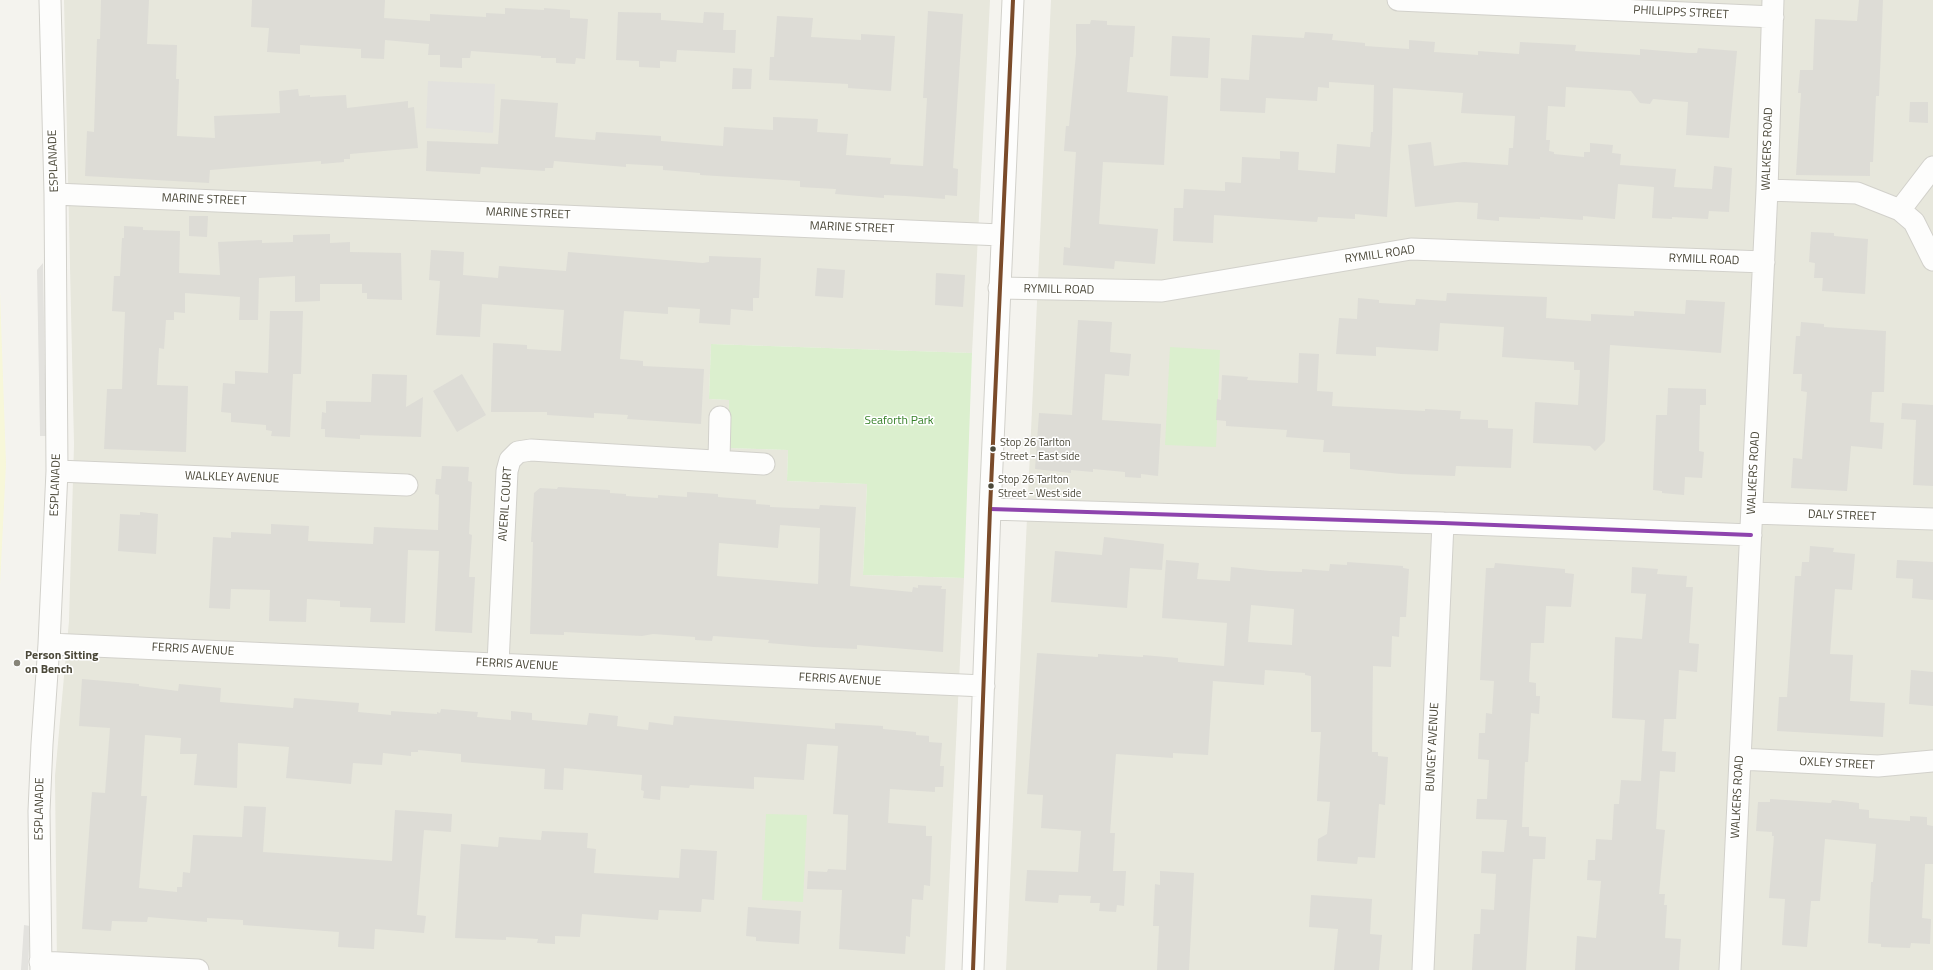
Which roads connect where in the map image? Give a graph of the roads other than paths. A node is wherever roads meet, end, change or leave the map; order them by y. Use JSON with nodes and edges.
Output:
{"nodes":[{"id":1,"x":50,"y":0,"type":"edge"},
{"id":2,"x":1013,"y":0,"type":"edge"},
{"id":3,"x":1398,"y":0,"type":"edge"},
{"id":4,"x":1773,"y":9,"type":"edge"},
{"id":5,"x":1933,"y":167,"type":"edge"},
{"id":6,"x":1767,"y":190,"type":"junction"},
{"id":7,"x":55,"y":194,"type":"junction"},
{"id":8,"x":1900,"y":210,"type":"junction"},
{"id":9,"x":1001,"y":235,"type":"junction"},
{"id":10,"x":1933,"y":260,"type":"edge"},
{"id":11,"x":1764,"y":262,"type":"junction"},
{"id":12,"x":999,"y":288,"type":"junction"},
{"id":13,"x":720,"y":418,"type":"dead end"},
{"id":14,"x":719,"y":461,"type":"junction"},
{"id":15,"x":764,"y":464,"type":"dead end"},
{"id":16,"x":57,"y":471,"type":"junction"},
{"id":17,"x":407,"y":485,"type":"dead end"},
{"id":18,"x":990,"y":510,"type":"junction"},
{"id":19,"x":1752,"y":513,"type":"junction"},
{"id":20,"x":1933,"y":519,"type":"edge"},
{"id":21,"x":1443,"y":523,"type":"junction"},
{"id":22,"x":1751,"y":535,"type":"junction"},
{"id":23,"x":50,"y":644,"type":"junction"},
{"id":24,"x":498,"y":664,"type":"junction"},
{"id":25,"x":984,"y":686,"type":"junction"},
{"id":26,"x":1740,"y":759,"type":"junction"},
{"id":27,"x":1933,"y":761,"type":"edge"},
{"id":28,"x":40,"y":966,"type":"edge"},
{"id":29,"x":198,"y":970,"type":"edge"},
{"id":30,"x":973,"y":970,"type":"edge"},
{"id":31,"x":1423,"y":970,"type":"edge"},
{"id":32,"x":1730,"y":970,"type":"edge"}],
"edges":[{"from":1,"to":7,"type":"street","name":"ESPLANADE"},
{"from":2,"to":9,"type":"street"},
{"from":3,"to":4,"type":"street","name":"PHILLIPPS STREET"},
{"from":4,"to":6,"type":"street","name":"WALKERS ROAD"},
{"from":5,"to":8,"type":"street"},
{"from":6,"to":8,"type":"street"},
{"from":6,"to":11,"type":"street","name":"WALKERS ROAD"},
{"from":7,"to":9,"type":"street","name":"MARINE STREET"},
{"from":7,"to":16,"type":"street","name":"ESPLANADE"},
{"from":8,"to":10,"type":"street"},
{"from":9,"to":12,"type":"street"},
{"from":11,"to":12,"type":"street","name":"RYMILL ROAD"},
{"from":11,"to":19,"type":"street","name":"WALKERS ROAD"},
{"from":12,"to":18,"type":"street"},
{"from":13,"to":14,"type":"street"},
{"from":14,"to":15,"type":"street","name":"AVERIL COURT"},
{"from":14,"to":24,"type":"street","name":"AVERIL COURT"},
{"from":16,"to":17,"type":"street","name":"WALKLEY AVENUE"},
{"from":16,"to":23,"type":"street","name":"ESPLANADE"},
{"from":18,"to":21,"type":"street"},
{"from":18,"to":25,"type":"street"},
{"from":19,"to":20,"type":"street","name":"DALY STREET"},
{"from":19,"to":22,"type":"street","name":"WALKERS ROAD"},
{"from":21,"to":22,"type":"street"},
{"from":21,"to":31,"type":"street","name":"BUNGEY AVENUE"},
{"from":22,"to":26,"type":"street","name":"WALKERS ROAD"},
{"from":23,"to":24,"type":"street","name":"FERRIS AVENUE"},
{"from":23,"to":28,"type":"street","name":"ESPLANADE"},
{"from":24,"to":25,"type":"street","name":"FERRIS AVENUE"},
{"from":25,"to":30,"type":"street"},
{"from":26,"to":27,"type":"street","name":"OXLEY STREET"},
{"from":26,"to":32,"type":"street","name":"WALKERS ROAD"},
{"from":28,"to":29,"type":"street"}]}
